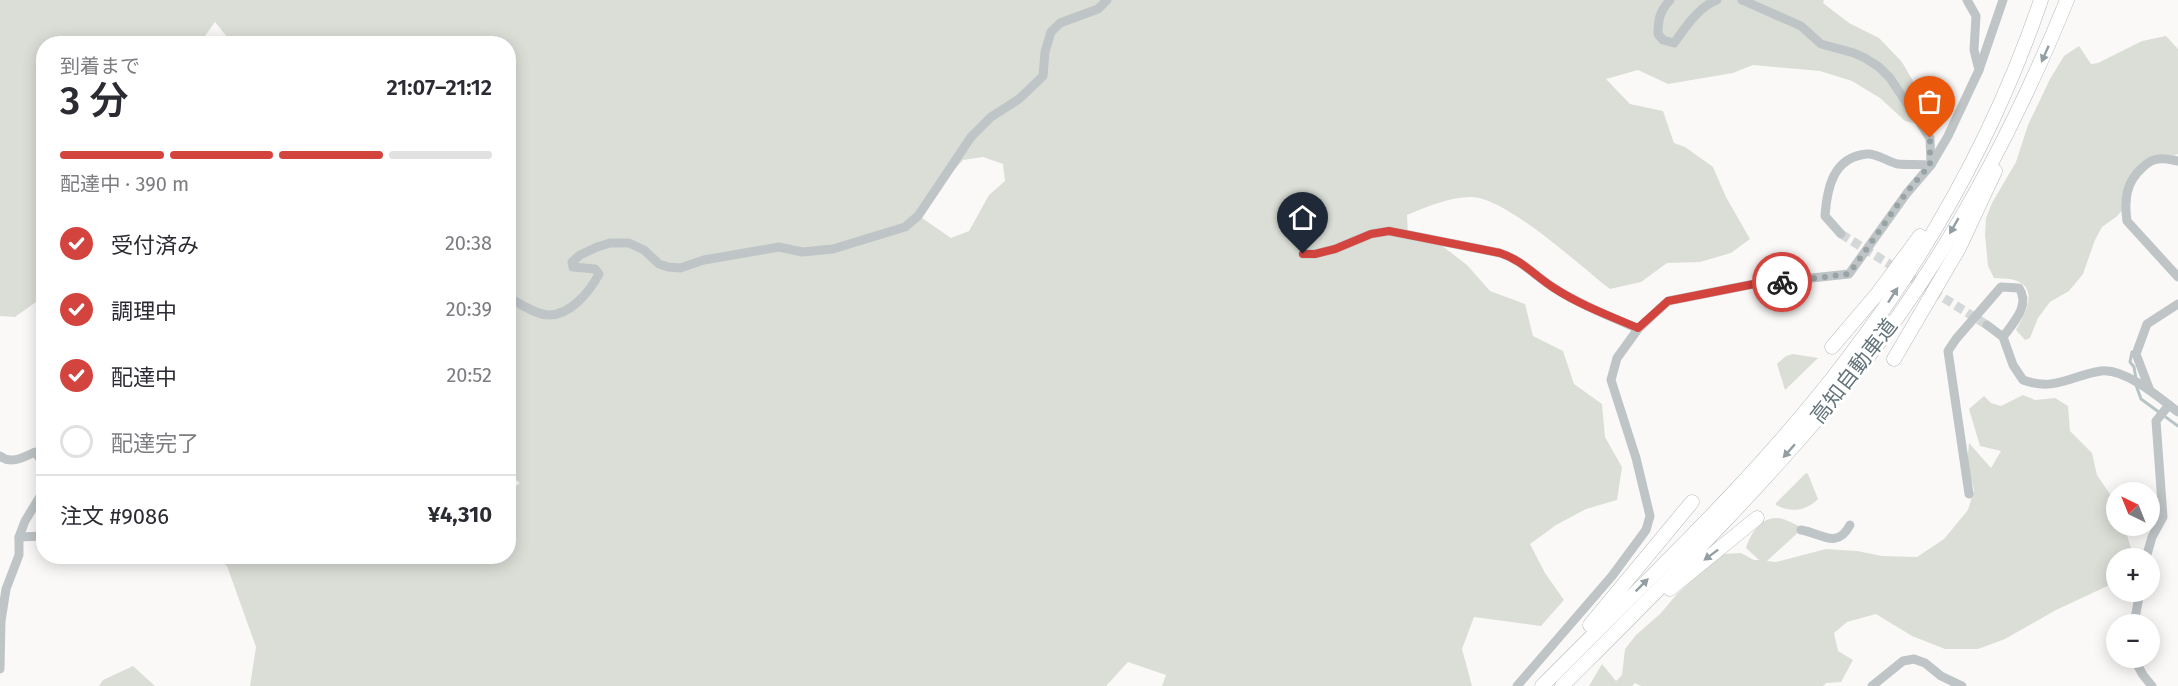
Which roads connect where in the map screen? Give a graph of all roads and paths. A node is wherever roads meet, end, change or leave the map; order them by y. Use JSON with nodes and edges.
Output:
{"nodes":[{"id":1,"x":1107,"y":0,"type":"edge"},
{"id":2,"x":1670,"y":0,"type":"edge"},
{"id":3,"x":1717,"y":0,"type":"edge"},
{"id":4,"x":1742,"y":0,"type":"edge"},
{"id":5,"x":1967,"y":0,"type":"edge"},
{"id":6,"x":2003,"y":0,"type":"edge"},
{"id":7,"x":2041,"y":0,"type":"edge"},
{"id":8,"x":2067,"y":0,"type":"edge"},
{"id":9,"x":1979,"y":70,"type":"junction"},
{"id":10,"x":2023,"y":102,"type":"junction"},
{"id":11,"x":2000,"y":107,"type":"junction"},
{"id":12,"x":2178,"y":161,"type":"edge"},
{"id":13,"x":1930,"y":165,"type":"junction"},
{"id":14,"x":1841,"y":234,"type":"tunnel mouth"},
{"id":15,"x":1303,"y":254,"type":"dead end"},
{"id":16,"x":2178,"y":277,"type":"edge"},
{"id":17,"x":516,"y":302,"type":"edge"},
{"id":18,"x":2178,"y":304,"type":"edge"},
{"id":19,"x":1987,"y":325,"type":"tunnel mouth"},
{"id":20,"x":1638,"y":328,"type":"junction"},
{"id":21,"x":2003,"y":337,"type":"junction"},
{"id":22,"x":1832,"y":347,"type":"dead end"},
{"id":23,"x":1894,"y":359,"type":"dead end"},
{"id":24,"x":2145,"y":386,"type":"junction"},
{"id":25,"x":2164,"y":411,"type":"junction"},
{"id":26,"x":2178,"y":412,"type":"edge"},
{"id":27,"x":36,"y":453,"type":"edge"},
{"id":28,"x":0,"y":456,"type":"edge"},
{"id":29,"x":1969,"y":494,"type":"dead end"},
{"id":30,"x":1692,"y":502,"type":"dead end"},
{"id":31,"x":36,"y":503,"type":"edge"},
{"id":32,"x":1756,"y":518,"type":"dead end"},
{"id":33,"x":1850,"y":525,"type":"dead end"},
{"id":34,"x":1802,"y":530,"type":"dead end"},
{"id":35,"x":36,"y":536,"type":"edge"},
{"id":36,"x":19,"y":537,"type":"junction"},
{"id":37,"x":2149,"y":548,"type":"edge"},
{"id":38,"x":2139,"y":668,"type":"edge"},
{"id":39,"x":0,"y":669,"type":"edge"},
{"id":40,"x":1517,"y":686,"type":"edge"},
{"id":41,"x":1540,"y":686,"type":"edge"},
{"id":42,"x":1565,"y":686,"type":"edge"},
{"id":43,"x":1872,"y":686,"type":"edge"},
{"id":44,"x":1962,"y":686,"type":"edge"},
{"id":45,"x":2152,"y":686,"type":"edge"}],
"edges":[{"from":1,"to":17,"type":"street"},
{"from":2,"to":3,"type":"street"},
{"from":4,"to":13,"type":"street"},
{"from":5,"to":9,"type":"street"},
{"from":6,"to":9,"type":"street"},
{"from":7,"to":11,"type":"highway","name":"高知自動車道"},
{"from":8,"to":10,"type":"highway","name":"高知自動車道","one_way":true},
{"from":9,"to":13,"type":"street"},
{"from":10,"to":23,"type":"highway"},
{"from":10,"to":42,"type":"highway","name":"高知自動車道","one_way":true},
{"from":11,"to":22,"type":"highway"},
{"from":41,"to":11,"type":"highway","name":"高知自動車道","one_way":true},
{"from":12,"to":16,"type":"street"},
{"from":13,"to":14,"type":"street"},
{"from":13,"to":20,"type":"street"},
{"from":15,"to":20,"type":"street"},
{"from":18,"to":24,"type":"street"},
{"from":19,"to":21,"type":"street"},
{"from":20,"to":40,"type":"street"},
{"from":21,"to":24,"type":"street"},
{"from":21,"to":29,"type":"street"},
{"from":24,"to":25,"type":"street"},
{"from":25,"to":26,"type":"street"},
{"from":25,"to":37,"type":"street"},
{"from":27,"to":28,"type":"street"},
{"from":30,"to":41,"type":"highway"},
{"from":31,"to":36,"type":"street"},
{"from":32,"to":42,"type":"highway","one_way":true},
{"from":33,"to":34,"type":"street"},
{"from":35,"to":36,"type":"street"},
{"from":36,"to":39,"type":"street"},
{"from":38,"to":45,"type":"street"},
{"from":43,"to":44,"type":"street"}]}
